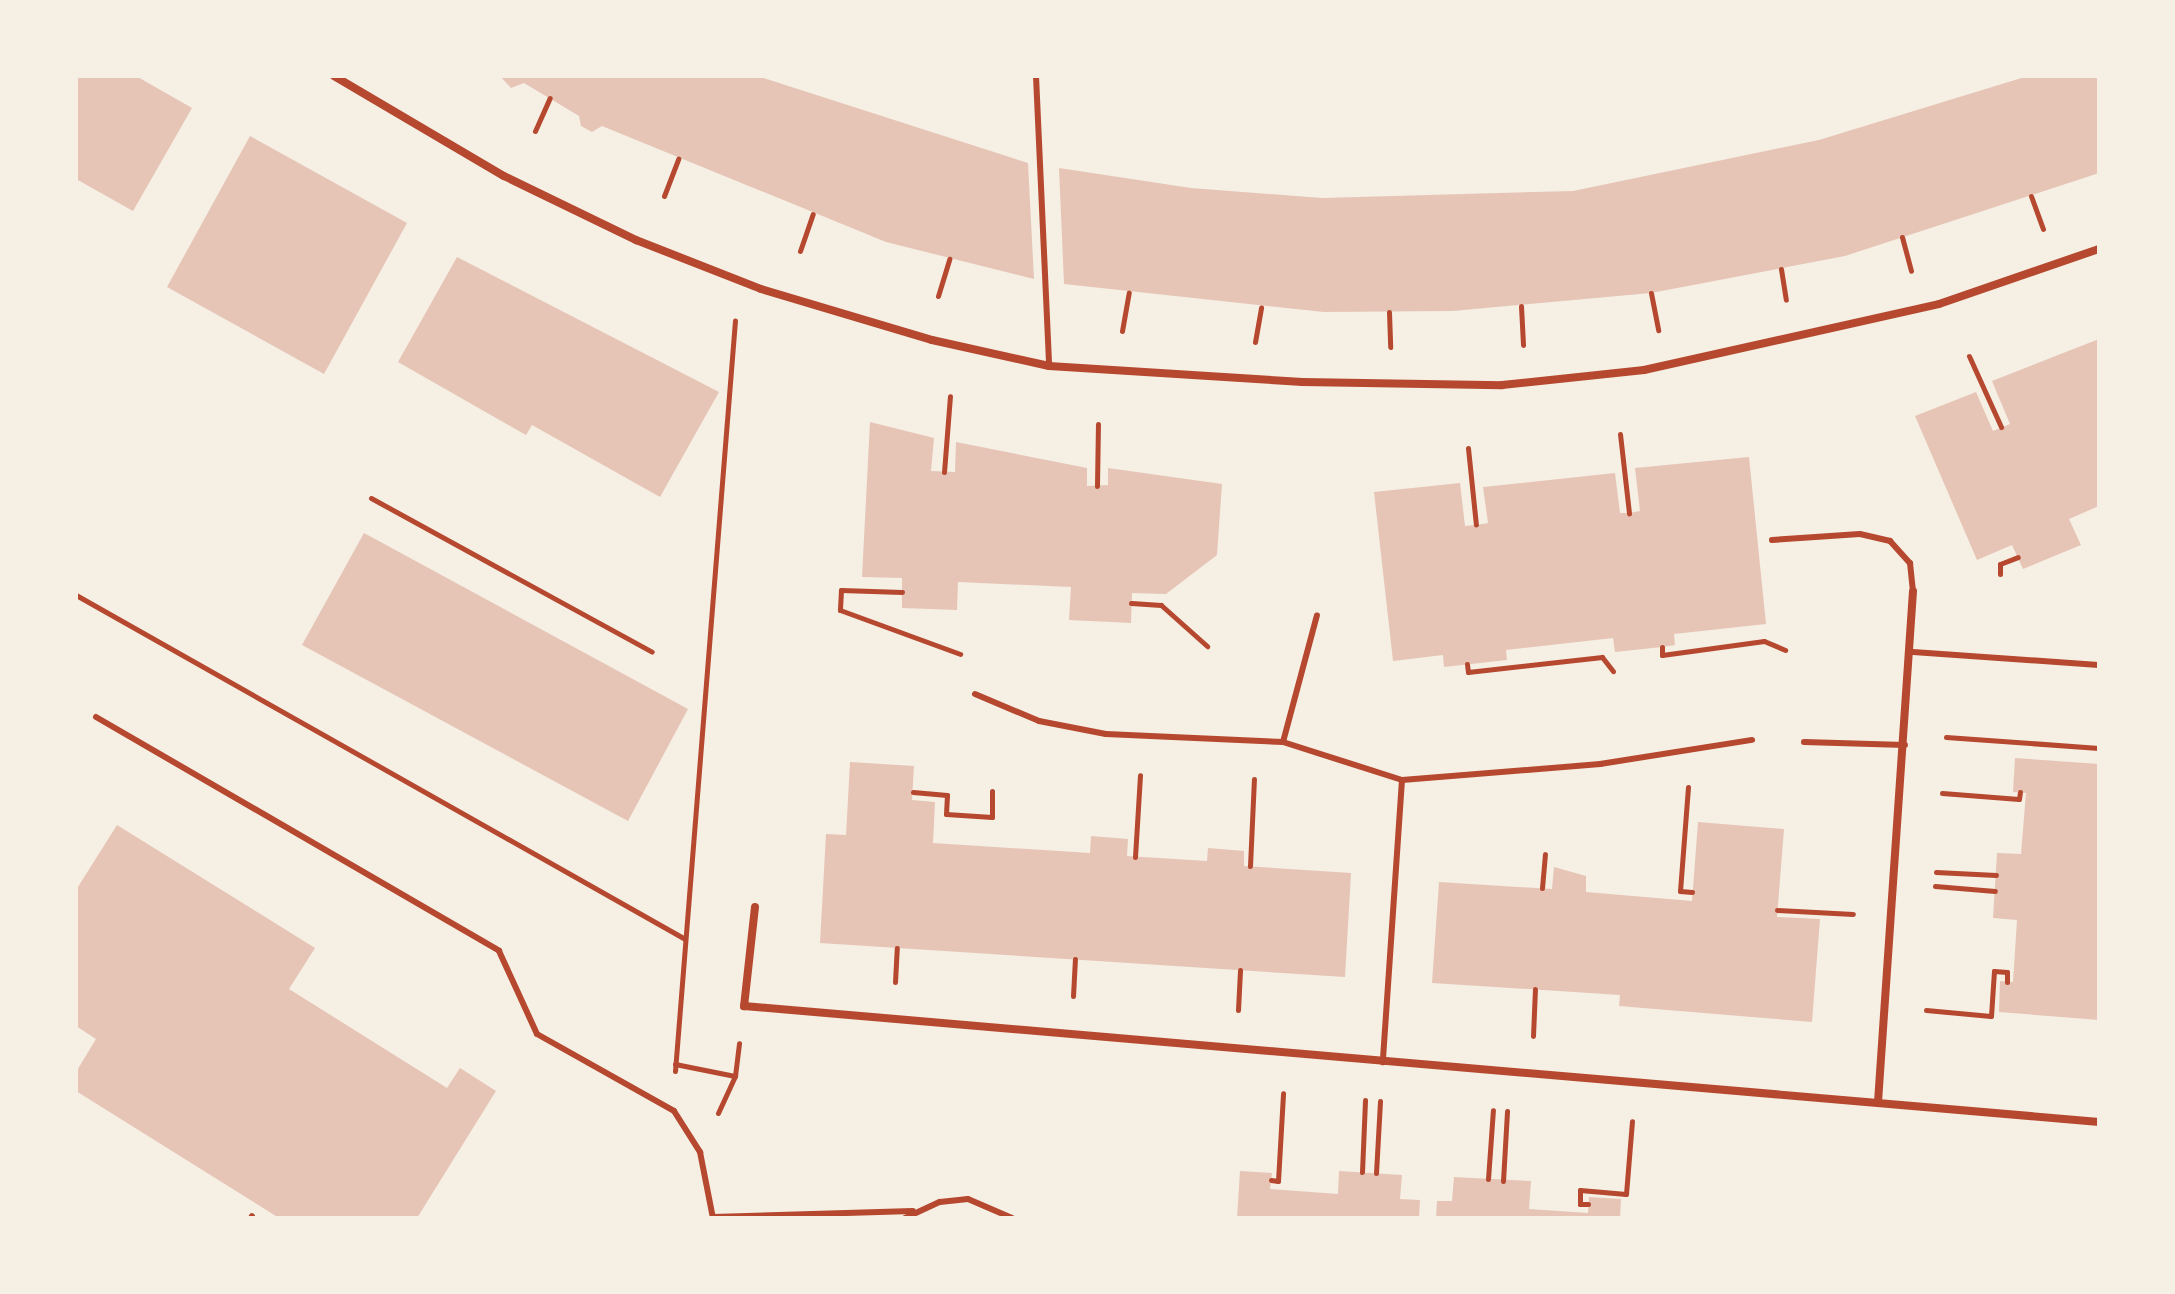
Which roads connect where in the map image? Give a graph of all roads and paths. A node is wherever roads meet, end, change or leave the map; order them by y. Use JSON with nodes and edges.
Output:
{"nodes":[{"id":1,"x":334,"y":76,"type":"edge"},
{"id":2,"x":1036,"y":76,"type":"edge"},
{"id":3,"x":550,"y":98,"type":"dead end"},
{"id":4,"x":535,"y":131,"type":"dead end"},
{"id":5,"x":678,"y":159,"type":"dead end"},
{"id":6,"x":664,"y":196,"type":"dead end"},
{"id":7,"x":2031,"y":196,"type":"dead end"},
{"id":8,"x":813,"y":214,"type":"dead end"},
{"id":9,"x":2043,"y":231,"type":"dead end"},
{"id":10,"x":1902,"y":237,"type":"dead end"},
{"id":11,"x":2099,"y":249,"type":"edge"},
{"id":12,"x":800,"y":251,"type":"dead end"},
{"id":13,"x":949,"y":259,"type":"dead end"},
{"id":14,"x":1781,"y":269,"type":"dead end"},
{"id":15,"x":1911,"y":272,"type":"dead end"},
{"id":16,"x":761,"y":289,"type":"junction"},
{"id":17,"x":1129,"y":293,"type":"dead end"},
{"id":18,"x":1651,"y":293,"type":"dead end"},
{"id":19,"x":938,"y":296,"type":"dead end"},
{"id":20,"x":1786,"y":304,"type":"dead end"},
{"id":21,"x":1521,"y":306,"type":"dead end"},
{"id":22,"x":1261,"y":308,"type":"dead end"},
{"id":23,"x":1389,"y":312,"type":"dead end"},
{"id":24,"x":1658,"y":330,"type":"dead end"},
{"id":25,"x":1122,"y":331,"type":"dead end"},
{"id":26,"x":1523,"y":345,"type":"dead end"},
{"id":27,"x":1254,"y":347,"type":"dead end"},
{"id":28,"x":1390,"y":350,"type":"dead end"},
{"id":29,"x":1969,"y":356,"type":"dead end"},
{"id":30,"x":1049,"y":366,"type":"junction"},
{"id":31,"x":950,"y":396,"type":"dead end"},
{"id":32,"x":1098,"y":424,"type":"dead end"},
{"id":33,"x":2001,"y":427,"type":"dead end"},
{"id":34,"x":1620,"y":434,"type":"dead end"},
{"id":35,"x":1468,"y":448,"type":"dead end"},
{"id":36,"x":944,"y":472,"type":"dead end"},
{"id":37,"x":1097,"y":486,"type":"dead end"},
{"id":38,"x":371,"y":498,"type":"dead end"},
{"id":39,"x":1629,"y":513,"type":"dead end"},
{"id":40,"x":1476,"y":525,"type":"dead end"},
{"id":41,"x":1772,"y":540,"type":"dead end"},
{"id":42,"x":2018,"y":557,"type":"dead end"},
{"id":43,"x":2000,"y":574,"type":"dead end"},
{"id":44,"x":1913,"y":591,"type":"joint"},
{"id":45,"x":902,"y":592,"type":"dead end"},
{"id":46,"x":76,"y":595,"type":"edge"},
{"id":47,"x":1131,"y":603,"type":"dead end"},
{"id":48,"x":1317,"y":615,"type":"dead end"},
{"id":49,"x":1207,"y":646,"type":"dead end"},
{"id":50,"x":1662,"y":647,"type":"dead end"},
{"id":51,"x":1785,"y":650,"type":"dead end"},
{"id":52,"x":652,"y":652,"type":"dead end"},
{"id":53,"x":1913,"y":652,"type":"junction"},
{"id":54,"x":960,"y":654,"type":"dead end"},
{"id":55,"x":1467,"y":664,"type":"dead end"},
{"id":56,"x":2099,"y":665,"type":"edge"},
{"id":57,"x":1613,"y":671,"type":"dead end"},
{"id":58,"x":975,"y":694,"type":"dead end"},
{"id":59,"x":96,"y":717,"type":"dead end"},
{"id":60,"x":1946,"y":737,"type":"dead end"},
{"id":61,"x":1752,"y":740,"type":"dead end"},
{"id":62,"x":1283,"y":742,"type":"junction"},
{"id":63,"x":1804,"y":742,"type":"dead end"},
{"id":64,"x":1905,"y":745,"type":"junction"},
{"id":65,"x":2099,"y":748,"type":"edge"},
{"id":66,"x":1140,"y":775,"type":"dead end"},
{"id":67,"x":1254,"y":779,"type":"dead end"},
{"id":68,"x":1402,"y":780,"type":"junction"},
{"id":69,"x":1688,"y":786,"type":"dead end"},
{"id":70,"x":992,"y":791,"type":"dead end"},
{"id":71,"x":913,"y":792,"type":"dead end"},
{"id":72,"x":2020,"y":792,"type":"dead end"},
{"id":73,"x":1942,"y":793,"type":"dead end"},
{"id":74,"x":1545,"y":854,"type":"dead end"},
{"id":75,"x":1135,"y":857,"type":"dead end"},
{"id":76,"x":1250,"y":866,"type":"dead end"},
{"id":77,"x":1936,"y":872,"type":"dead end"},
{"id":78,"x":1996,"y":875,"type":"dead end"},
{"id":79,"x":1935,"y":886,"type":"dead end"},
{"id":80,"x":1542,"y":888,"type":"dead end"},
{"id":81,"x":1995,"y":891,"type":"dead end"},
{"id":82,"x":1692,"y":892,"type":"dead end"},
{"id":83,"x":755,"y":907,"type":"dead end"},
{"id":84,"x":1777,"y":910,"type":"dead end"},
{"id":85,"x":1862,"y":915,"type":"dead end"},
{"id":86,"x":685,"y":939,"type":"junction"},
{"id":87,"x":897,"y":948,"type":"dead end"},
{"id":88,"x":1075,"y":959,"type":"dead end"},
{"id":89,"x":1240,"y":970,"type":"dead end"},
{"id":90,"x":2007,"y":982,"type":"dead end"},
{"id":91,"x":1535,"y":989,"type":"dead end"},
{"id":92,"x":894,"y":991,"type":"dead end"},
{"id":93,"x":1073,"y":1005,"type":"dead end"},
{"id":94,"x":744,"y":1006,"type":"junction"},
{"id":95,"x":1926,"y":1010,"type":"dead end"},
{"id":96,"x":1238,"y":1019,"type":"dead end"},
{"id":97,"x":1533,"y":1045,"type":"dead end"},
{"id":98,"x":1383,"y":1062,"type":"junction"},
{"id":99,"x":675,"y":1064,"type":"junction"},
{"id":100,"x":735,"y":1076,"type":"junction"},
{"id":101,"x":1283,"y":1093,"type":"dead end"},
{"id":102,"x":1365,"y":1100,"type":"dead end"},
{"id":103,"x":1380,"y":1101,"type":"dead end"},
{"id":104,"x":1878,"y":1102,"type":"junction"},
{"id":105,"x":1493,"y":1110,"type":"dead end"},
{"id":106,"x":674,"y":1111,"type":"junction"},
{"id":107,"x":1507,"y":1111,"type":"dead end"},
{"id":108,"x":1632,"y":1121,"type":"dead end"},
{"id":109,"x":2099,"y":1122,"type":"edge"},
{"id":110,"x":700,"y":1152,"type":"junction"},
{"id":111,"x":1362,"y":1172,"type":"dead end"},
{"id":112,"x":1376,"y":1173,"type":"dead end"},
{"id":113,"x":1488,"y":1179,"type":"dead end"},
{"id":114,"x":1271,"y":1180,"type":"dead end"},
{"id":115,"x":1503,"y":1181,"type":"dead end"},
{"id":116,"x":1588,"y":1204,"type":"dead end"},
{"id":117,"x":913,"y":1211,"type":"junction"},
{"id":118,"x":713,"y":1218,"type":"edge"},
{"id":119,"x":905,"y":1218,"type":"edge"},
{"id":120,"x":1012,"y":1218,"type":"edge"}],
"edges":[{"from":1,"to":16,"type":"street"},
{"from":2,"to":30,"type":"lane"},
{"from":3,"to":4,"type":"path"},
{"from":5,"to":6,"type":"path"},
{"from":7,"to":9,"type":"path"},
{"from":8,"to":12,"type":"path"},
{"from":10,"to":15,"type":"path"},
{"from":11,"to":30,"type":"street"},
{"from":13,"to":19,"type":"path"},
{"from":14,"to":20,"type":"path"},
{"from":16,"to":30,"type":"street"},
{"from":16,"to":86,"type":"path"},
{"from":17,"to":25,"type":"path"},
{"from":18,"to":24,"type":"path"},
{"from":21,"to":26,"type":"path"},
{"from":22,"to":27,"type":"path"},
{"from":23,"to":28,"type":"path"},
{"from":29,"to":33,"type":"path"},
{"from":31,"to":36,"type":"path"},
{"from":32,"to":37,"type":"path"},
{"from":34,"to":39,"type":"path"},
{"from":35,"to":40,"type":"path"},
{"from":38,"to":52,"type":"path"},
{"from":41,"to":44,"type":"lane"},
{"from":42,"to":43,"type":"path"},
{"from":44,"to":53,"type":"street"},
{"from":45,"to":54,"type":"path"},
{"from":46,"to":86,"type":"path"},
{"from":47,"to":49,"type":"path"},
{"from":48,"to":62,"type":"lane"},
{"from":50,"to":51,"type":"path"},
{"from":53,"to":56,"type":"lane"},
{"from":53,"to":64,"type":"street"},
{"from":55,"to":57,"type":"path"},
{"from":58,"to":62,"type":"lane"},
{"from":59,"to":106,"type":"lane"},
{"from":60,"to":65,"type":"path"},
{"from":61,"to":68,"type":"lane"},
{"from":62,"to":68,"type":"lane"},
{"from":63,"to":64,"type":"lane"},
{"from":64,"to":104,"type":"street"},
{"from":66,"to":75,"type":"path"},
{"from":67,"to":76,"type":"path"},
{"from":68,"to":98,"type":"lane"},
{"from":69,"to":82,"type":"path"},
{"from":70,"to":71,"type":"path"},
{"from":72,"to":73,"type":"path"},
{"from":74,"to":80,"type":"path"},
{"from":77,"to":78,"type":"path"},
{"from":79,"to":81,"type":"path"},
{"from":83,"to":94,"type":"street"},
{"from":84,"to":85,"type":"path"},
{"from":86,"to":99,"type":"path"},
{"from":87,"to":92,"type":"path"},
{"from":88,"to":93,"type":"path"},
{"from":89,"to":96,"type":"path"},
{"from":90,"to":95,"type":"path"},
{"from":91,"to":97,"type":"path"},
{"from":94,"to":98,"type":"street"},
{"from":94,"to":100,"type":"path"},
{"from":98,"to":104,"type":"street"},
{"from":99,"to":100,"type":"path"},
{"from":99,"to":106,"type":"path"},
{"from":100,"to":110,"type":"path"},
{"from":101,"to":114,"type":"path"},
{"from":102,"to":111,"type":"path"},
{"from":103,"to":112,"type":"path"},
{"from":104,"to":109,"type":"street"},
{"from":105,"to":113,"type":"path"},
{"from":106,"to":110,"type":"lane"},
{"from":107,"to":115,"type":"path"},
{"from":108,"to":116,"type":"path"},
{"from":110,"to":118,"type":"lane"},
{"from":117,"to":118,"type":"lane"},
{"from":117,"to":119,"type":"lane"},
{"from":117,"to":120,"type":"lane"}]}
